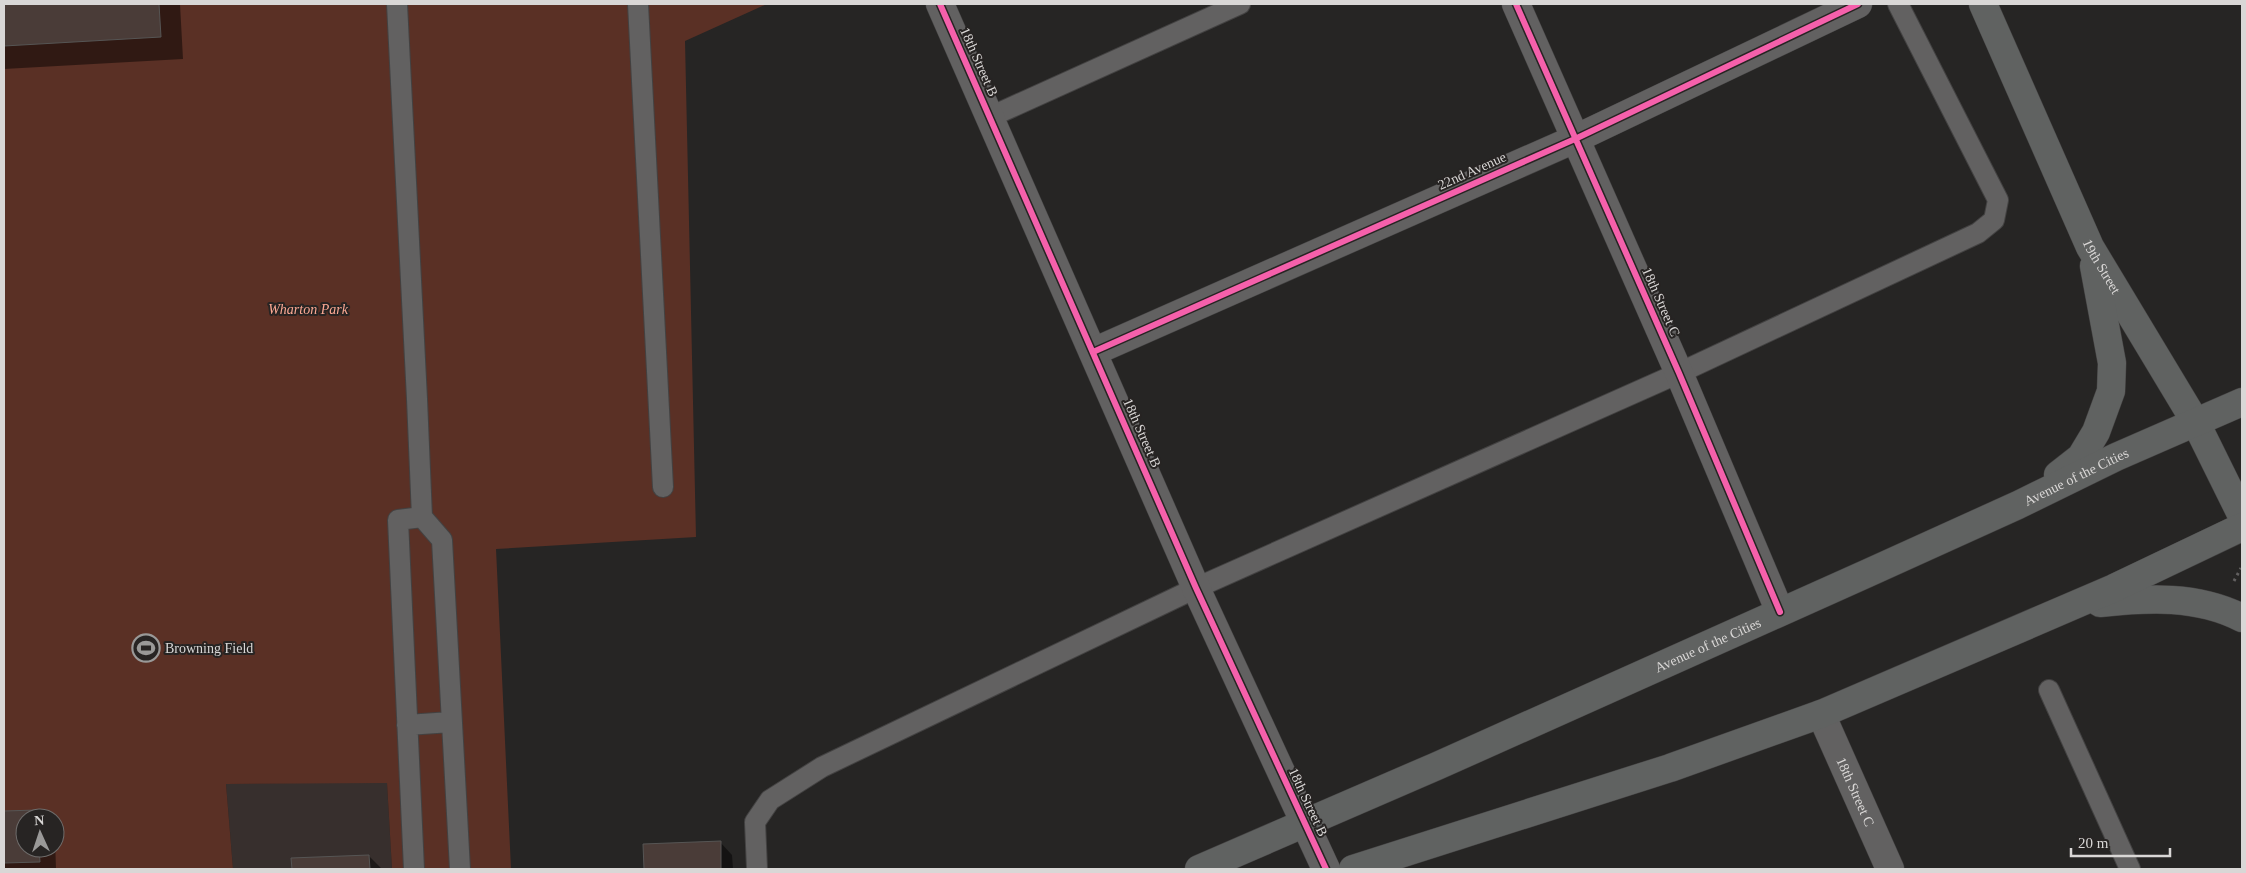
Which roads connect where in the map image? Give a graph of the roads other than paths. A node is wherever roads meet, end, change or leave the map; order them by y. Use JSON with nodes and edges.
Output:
{"nodes":[{"id":1,"x":397,"y":4,"type":"edge"},
{"id":2,"x":638,"y":4,"type":"edge"},
{"id":3,"x":940,"y":4,"type":"edge"},
{"id":4,"x":1516,"y":4,"type":"edge"},
{"id":5,"x":1858,"y":4,"type":"edge"},
{"id":6,"x":1898,"y":4,"type":"edge"},
{"id":7,"x":1983,"y":4,"type":"edge"},
{"id":8,"x":1229,"y":6,"type":"edge"},
{"id":9,"x":990,"y":117,"type":"junction"},
{"id":10,"x":1575,"y":139,"type":"junction"},
{"id":11,"x":2090,"y":247,"type":"junction"},
{"id":12,"x":1093,"y":352,"type":"junction"},
{"id":13,"x":1679,"y":373,"type":"junction"},
{"id":14,"x":2242,"y":402,"type":"edge"},
{"id":15,"x":2196,"y":423,"type":"junction"},
{"id":16,"x":664,"y":486,"type":"dead end"},
{"id":17,"x":2018,"y":505,"type":"junction"},
{"id":18,"x":2242,"y":516,"type":"edge"},
{"id":19,"x":422,"y":517,"type":"junction"},
{"id":20,"x":2242,"y":526,"type":"edge"},
{"id":21,"x":1196,"y":588,"type":"junction"},
{"id":22,"x":2076,"y":605,"type":"junction"},
{"id":23,"x":1780,"y":612,"type":"junction"},
{"id":24,"x":2242,"y":618,"type":"edge"},
{"id":25,"x":2049,"y":690,"type":"dead end"},
{"id":26,"x":1822,"y":714,"type":"junction"},
{"id":27,"x":451,"y":722,"type":"junction"},
{"id":28,"x":407,"y":725,"type":"junction"},
{"id":29,"x":1306,"y":825,"type":"junction"},
{"id":30,"x":414,"y":869,"type":"edge"},
{"id":31,"x":460,"y":869,"type":"edge"},
{"id":32,"x":757,"y":869,"type":"edge"},
{"id":33,"x":1199,"y":869,"type":"edge"},
{"id":34,"x":1326,"y":869,"type":"edge"},
{"id":35,"x":1353,"y":869,"type":"edge"},
{"id":36,"x":1890,"y":869,"type":"edge"},
{"id":37,"x":2130,"y":869,"type":"edge"}],
"edges":[{"from":1,"to":19,"type":"lane"},
{"from":2,"to":16,"type":"lane"},
{"from":3,"to":9,"type":"street","name":"18th Street B"},
{"from":4,"to":10,"type":"street","name":"18th Street C"},
{"from":5,"to":10,"type":"street","name":"22nd Avenue"},
{"from":6,"to":13,"type":"lane"},
{"from":7,"to":11,"type":"main road","name":"19th Street"},
{"from":8,"to":9,"type":"lane"},
{"from":9,"to":12,"type":"street","name":"18th Street B"},
{"from":10,"to":12,"type":"street","name":"22nd Avenue"},
{"from":10,"to":13,"type":"street","name":"18th Street C"},
{"from":11,"to":15,"type":"main road","name":"19th Street"},
{"from":11,"to":17,"type":"main road"},
{"from":12,"to":21,"type":"street","name":"18th Street B"},
{"from":13,"to":21,"type":"lane"},
{"from":13,"to":23,"type":"street","name":"18th Street C"},
{"from":14,"to":15,"type":"main road","name":"Avenue of the Cities"},
{"from":15,"to":17,"type":"main road","name":"Avenue of the Cities"},
{"from":15,"to":18,"type":"main road","name":"19th Street"},
{"from":17,"to":23,"type":"main road","name":"Avenue of the Cities"},
{"from":19,"to":27,"type":"lane"},
{"from":19,"to":28,"type":"lane"},
{"from":20,"to":22,"type":"main road"},
{"from":21,"to":29,"type":"street","name":"18th Street B"},
{"from":21,"to":32,"type":"lane"},
{"from":22,"to":24,"type":"main road"},
{"from":22,"to":26,"type":"main road"},
{"from":23,"to":29,"type":"main road","name":"Avenue of the Cities"},
{"from":25,"to":37,"type":"lane"},
{"from":26,"to":35,"type":"main road"},
{"from":26,"to":36,"type":"street","name":"18th Street C"},
{"from":27,"to":28,"type":"lane"},
{"from":27,"to":31,"type":"lane"},
{"from":28,"to":30,"type":"lane"},
{"from":29,"to":33,"type":"main road","name":"Avenue of the Cities"},
{"from":29,"to":34,"type":"street","name":"18th Street B"}]}
